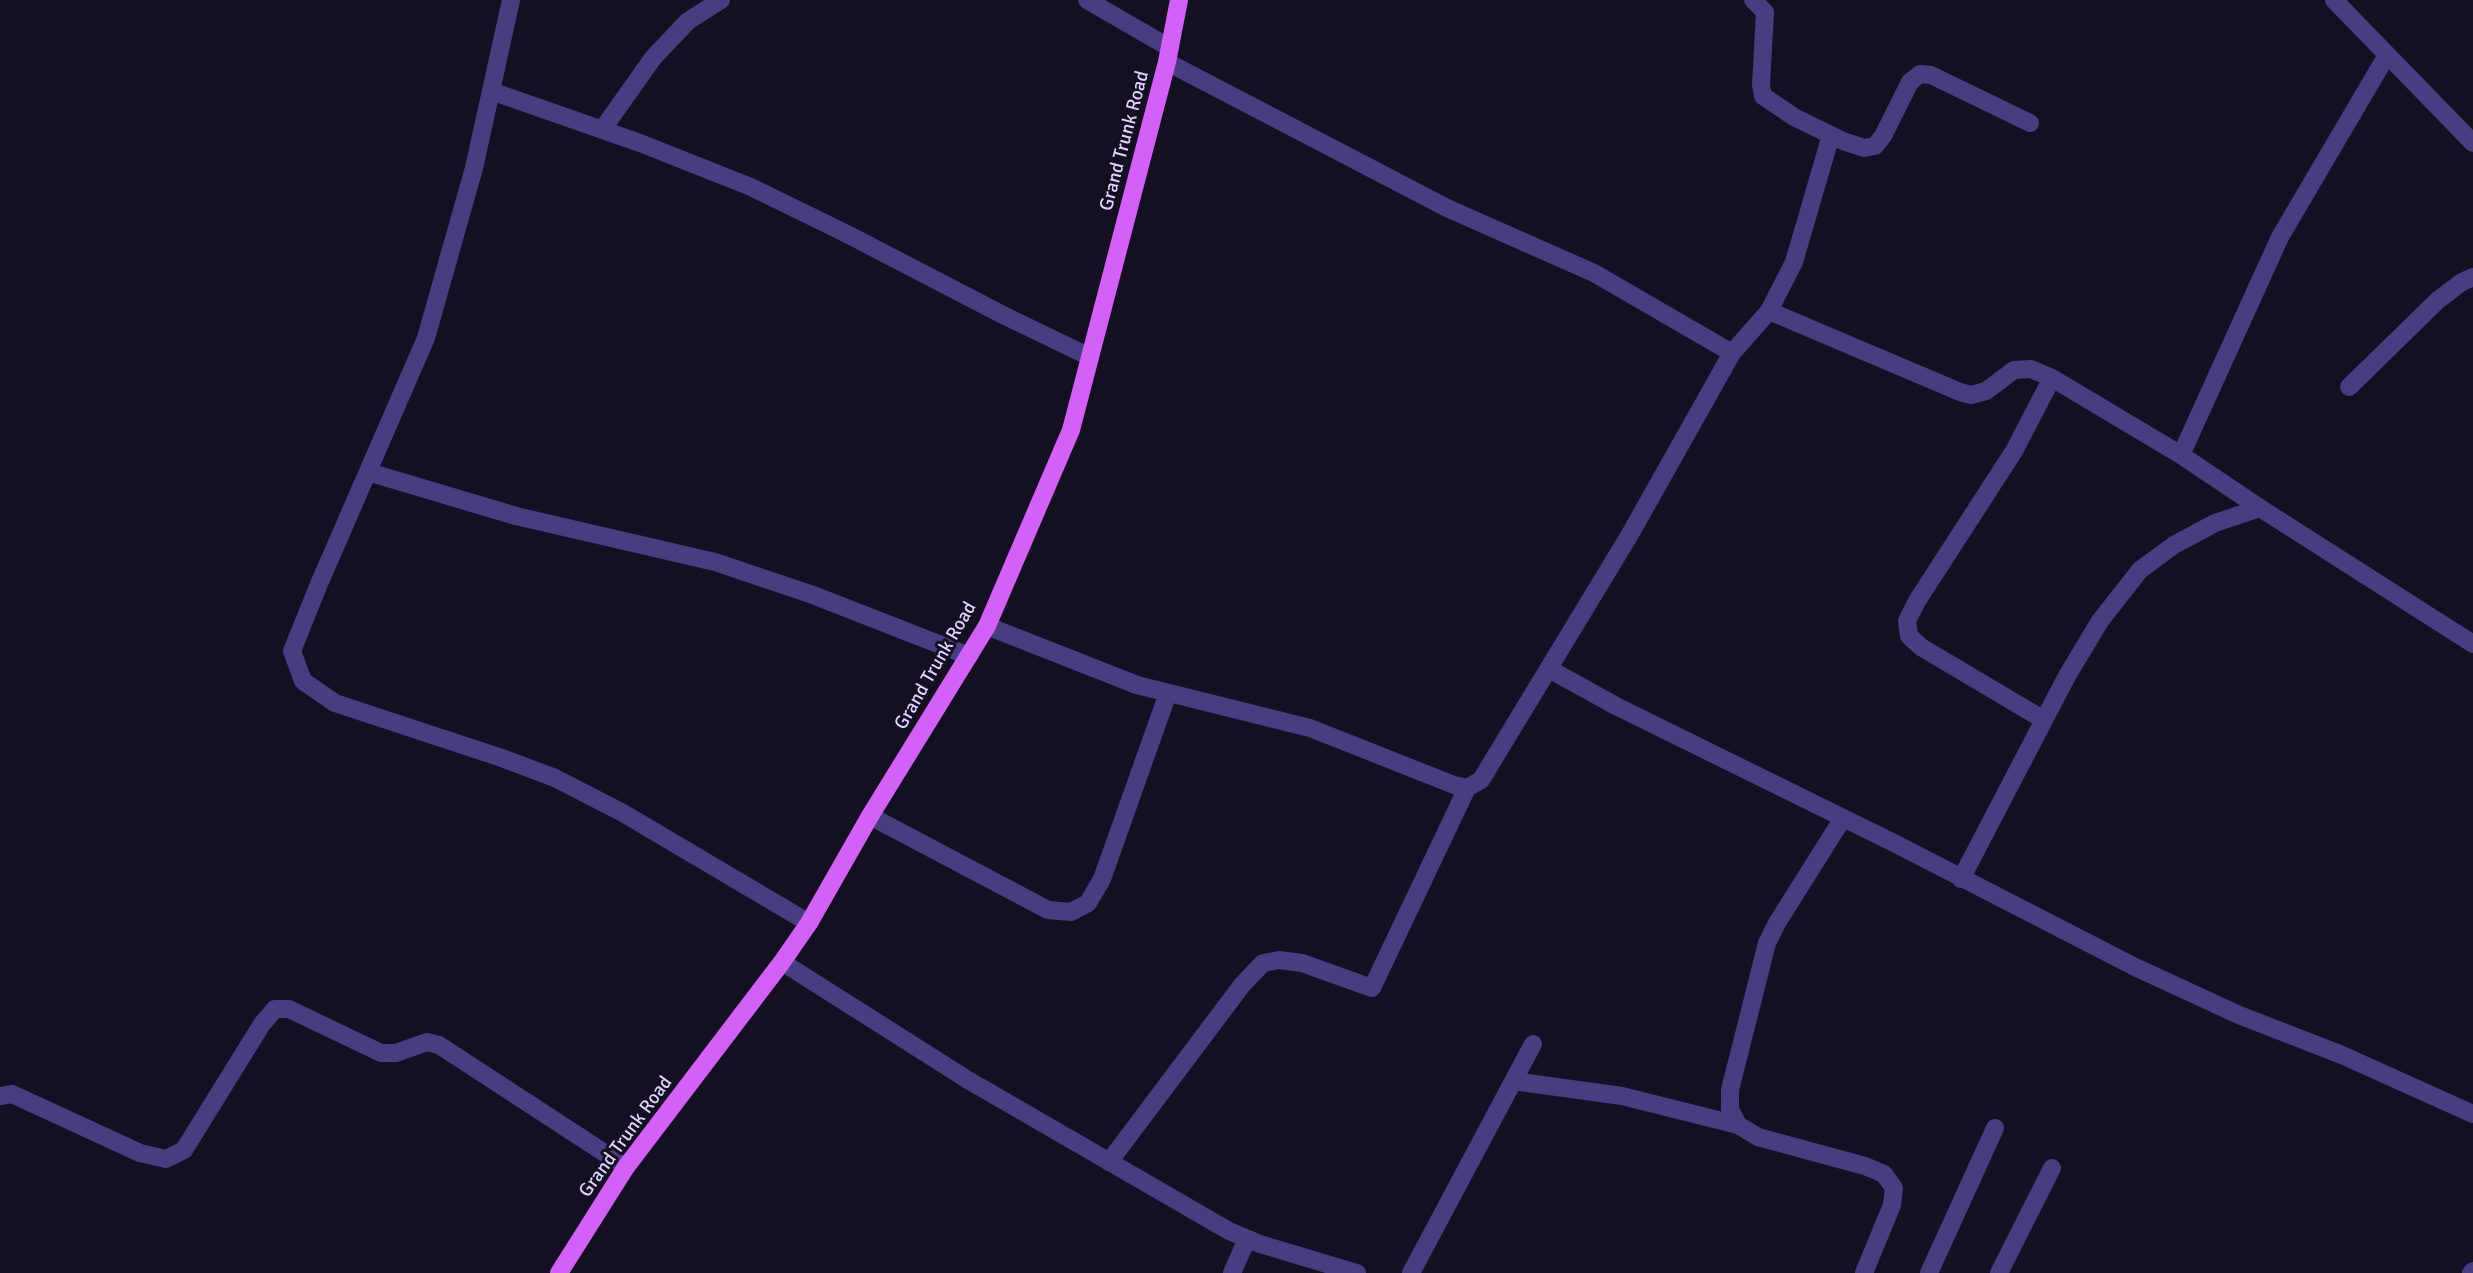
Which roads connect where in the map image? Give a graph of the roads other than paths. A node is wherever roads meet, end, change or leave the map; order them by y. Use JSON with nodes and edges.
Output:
{"nodes":[{"id":1,"x":511,"y":0,"type":"edge"},
{"id":2,"x":721,"y":0,"type":"edge"},
{"id":3,"x":1087,"y":0,"type":"edge"},
{"id":4,"x":1180,"y":0,"type":"edge"},
{"id":5,"x":2334,"y":0,"type":"edge"},
{"id":6,"x":1755,"y":1,"type":"edge"},
{"id":7,"x":1169,"y":55,"type":"junction"},
{"id":8,"x":2387,"y":55,"type":"junction"},
{"id":9,"x":491,"y":91,"type":"junction"},
{"id":10,"x":2030,"y":123,"type":"dead end"},
{"id":11,"x":602,"y":130,"type":"junction"},
{"id":12,"x":1831,"y":135,"type":"junction"},
{"id":13,"x":2473,"y":143,"type":"edge"},
{"id":14,"x":2473,"y":277,"type":"edge"},
{"id":15,"x":1769,"y":311,"type":"junction"},
{"id":16,"x":1732,"y":354,"type":"junction"},
{"id":17,"x":1090,"y":357,"type":"junction"},
{"id":18,"x":2052,"y":378,"type":"junction"},
{"id":19,"x":2349,"y":387,"type":"dead end"},
{"id":20,"x":2181,"y":454,"type":"junction"},
{"id":21,"x":368,"y":472,"type":"junction"},
{"id":22,"x":2260,"y":508,"type":"junction"},
{"id":23,"x":987,"y":626,"type":"junction"},
{"id":24,"x":2473,"y":644,"type":"edge"},
{"id":25,"x":969,"y":656,"type":"junction"},
{"id":26,"x":1549,"y":668,"type":"junction"},
{"id":27,"x":1168,"y":693,"type":"junction"},
{"id":28,"x":2044,"y":720,"type":"junction"},
{"id":29,"x":1467,"y":788,"type":"junction"},
{"id":30,"x":870,"y":816,"type":"junction"},
{"id":31,"x":1843,"y":818,"type":"junction"},
{"id":32,"x":1962,"y":879,"type":"junction"},
{"id":33,"x":809,"y":923,"type":"junction"},
{"id":34,"x":782,"y":962,"type":"junction"},
{"id":35,"x":1533,"y":1044,"type":"dead end"},
{"id":36,"x":1513,"y":1081,"type":"junction"},
{"id":37,"x":0,"y":1096,"type":"edge"},
{"id":38,"x":2473,"y":1114,"type":"edge"},
{"id":39,"x":1738,"y":1125,"type":"junction"},
{"id":40,"x":1995,"y":1128,"type":"dead end"},
{"id":41,"x":1109,"y":1162,"type":"junction"},
{"id":42,"x":626,"y":1167,"type":"junction"},
{"id":43,"x":2052,"y":1168,"type":"dead end"},
{"id":44,"x":1247,"y":1239,"type":"junction"},
{"id":45,"x":559,"y":1273,"type":"edge"},
{"id":46,"x":1231,"y":1273,"type":"edge"},
{"id":47,"x":1357,"y":1273,"type":"edge"},
{"id":48,"x":1411,"y":1273,"type":"edge"},
{"id":49,"x":1864,"y":1273,"type":"edge"},
{"id":50,"x":1929,"y":1273,"type":"edge"},
{"id":51,"x":1999,"y":1273,"type":"edge"}],
"edges":[{"from":1,"to":9,"type":"street"},
{"from":2,"to":11,"type":"street"},
{"from":3,"to":7,"type":"street"},
{"from":4,"to":7,"type":"main road","name":"Grand Trunk Road"},
{"from":5,"to":8,"type":"street"},
{"from":6,"to":12,"type":"street"},
{"from":7,"to":16,"type":"street"},
{"from":7,"to":17,"type":"main road","name":"Grand Trunk Road"},
{"from":8,"to":13,"type":"street"},
{"from":8,"to":20,"type":"street"},
{"from":9,"to":11,"type":"street"},
{"from":9,"to":21,"type":"street"},
{"from":10,"to":12,"type":"street"},
{"from":11,"to":17,"type":"street"},
{"from":12,"to":15,"type":"street"},
{"from":14,"to":19,"type":"street"},
{"from":15,"to":16,"type":"street"},
{"from":15,"to":18,"type":"street"},
{"from":16,"to":26,"type":"street"},
{"from":17,"to":23,"type":"main road","name":"Grand Trunk Road"},
{"from":18,"to":20,"type":"street"},
{"from":18,"to":28,"type":"street"},
{"from":20,"to":22,"type":"street"},
{"from":21,"to":25,"type":"street"},
{"from":21,"to":33,"type":"street"},
{"from":22,"to":24,"type":"street"},
{"from":22,"to":28,"type":"street"},
{"from":23,"to":25,"type":"main road","name":"Grand Trunk Road"},
{"from":23,"to":27,"type":"street"},
{"from":25,"to":30,"type":"main road","name":"Grand Trunk Road"},
{"from":26,"to":29,"type":"street"},
{"from":26,"to":31,"type":"street"},
{"from":27,"to":29,"type":"street"},
{"from":27,"to":30,"type":"street"},
{"from":28,"to":32,"type":"street"},
{"from":29,"to":41,"type":"street"},
{"from":30,"to":33,"type":"main road","name":"Grand Trunk Road"},
{"from":31,"to":32,"type":"street"},
{"from":31,"to":39,"type":"street"},
{"from":32,"to":38,"type":"street"},
{"from":33,"to":34,"type":"main road","name":"Grand Trunk Road"},
{"from":34,"to":41,"type":"street"},
{"from":34,"to":42,"type":"main road","name":"Grand Trunk Road"},
{"from":35,"to":36,"type":"street"},
{"from":36,"to":39,"type":"street"},
{"from":36,"to":48,"type":"street"},
{"from":37,"to":42,"type":"street"},
{"from":39,"to":49,"type":"street"},
{"from":40,"to":50,"type":"street"},
{"from":41,"to":44,"type":"street"},
{"from":42,"to":45,"type":"main road","name":"Grand Trunk Road"},
{"from":43,"to":51,"type":"street"},
{"from":44,"to":46,"type":"street"},
{"from":44,"to":47,"type":"street"}]}
